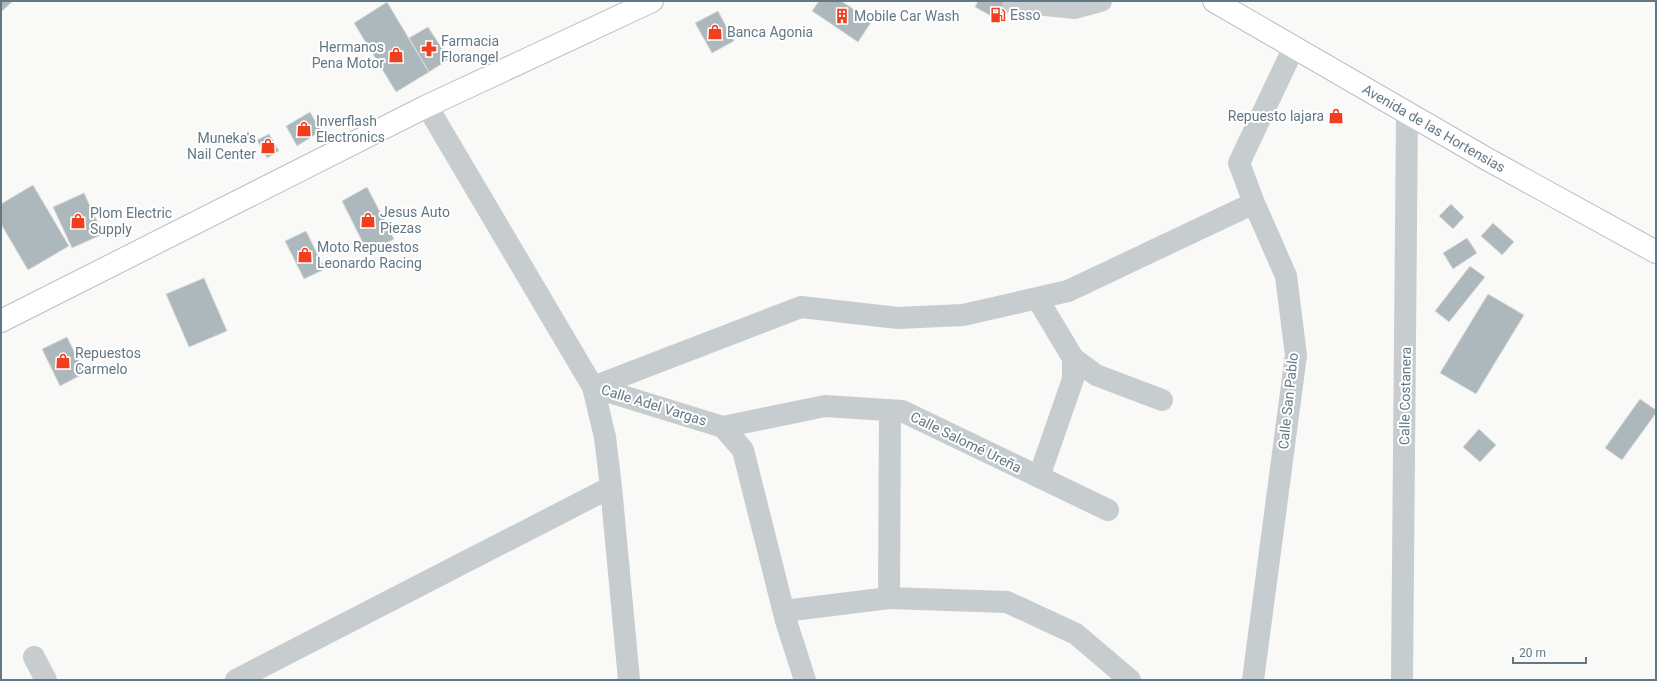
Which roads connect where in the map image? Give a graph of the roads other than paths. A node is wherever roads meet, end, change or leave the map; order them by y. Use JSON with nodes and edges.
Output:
{"nodes":[{"id":1,"x":652,"y":1,"type":"edge"},
{"id":2,"x":1100,"y":1,"type":"edge"},
{"id":3,"x":1214,"y":1,"type":"edge"},
{"id":4,"x":1013,"y":2,"type":"dead end"},
{"id":5,"x":1294,"y":47,"type":"junction"},
{"id":6,"x":426,"y":106,"type":"junction"},
{"id":7,"x":1407,"y":113,"type":"junction"},
{"id":8,"x":1254,"y":204,"type":"junction"},
{"id":9,"x":1656,"y":252,"type":"edge"},
{"id":10,"x":1038,"y":298,"type":"junction"},
{"id":11,"x":1,"y":321,"type":"edge"},
{"id":12,"x":1073,"y":358,"type":"junction"},
{"id":13,"x":593,"y":387,"type":"junction"},
{"id":14,"x":1162,"y":400,"type":"dead end"},
{"id":15,"x":890,"y":410,"type":"junction"},
{"id":16,"x":723,"y":427,"type":"junction"},
{"id":17,"x":1039,"y":477,"type":"junction"},
{"id":18,"x":611,"y":487,"type":"junction"},
{"id":19,"x":1108,"y":510,"type":"dead end"},
{"id":20,"x":889,"y":598,"type":"junction"},
{"id":21,"x":784,"y":611,"type":"junction"},
{"id":22,"x":34,"y":657,"type":"dead end"},
{"id":23,"x":46,"y":680,"type":"edge"},
{"id":24,"x":236,"y":680,"type":"edge"},
{"id":25,"x":629,"y":680,"type":"edge"},
{"id":26,"x":805,"y":680,"type":"edge"},
{"id":27,"x":1130,"y":680,"type":"edge"},
{"id":28,"x":1252,"y":680,"type":"edge"},
{"id":29,"x":1402,"y":680,"type":"edge"}],
"edges":[{"from":1,"to":6,"type":"main road"},
{"from":2,"to":4,"type":"street"},
{"from":3,"to":5,"type":"main road","name":"Avenida de las Hortensias"},
{"from":5,"to":7,"type":"main road","name":"Avenida de las Hortensias"},
{"from":5,"to":8,"type":"street","name":"Calle San Pablo"},
{"from":6,"to":11,"type":"main road"},
{"from":6,"to":13,"type":"street","name":"Calle Adel Vargas"},
{"from":7,"to":9,"type":"main road","name":"Avenida de las Hortensias"},
{"from":7,"to":29,"type":"street","name":"Calle Costanera"},
{"from":8,"to":10,"type":"street"},
{"from":8,"to":28,"type":"street","name":"Calle San Pablo"},
{"from":10,"to":12,"type":"street"},
{"from":10,"to":13,"type":"street"},
{"from":12,"to":14,"type":"street"},
{"from":12,"to":17,"type":"street"},
{"from":13,"to":16,"type":"street","name":"Calle Adel Vargas"},
{"from":13,"to":18,"type":"street"},
{"from":15,"to":16,"type":"street","name":"Calle Salomé Ureña"},
{"from":15,"to":17,"type":"street","name":"Calle Salomé Ureña"},
{"from":15,"to":20,"type":"street"},
{"from":16,"to":21,"type":"street","name":"Calle Adel Vargas"},
{"from":17,"to":19,"type":"street","name":"Calle Salomé Ureña"},
{"from":18,"to":24,"type":"street"},
{"from":18,"to":25,"type":"street"},
{"from":20,"to":21,"type":"street"},
{"from":20,"to":27,"type":"street"},
{"from":21,"to":26,"type":"street","name":"Calle Adel Vargas"},
{"from":22,"to":23,"type":"street"}]}
